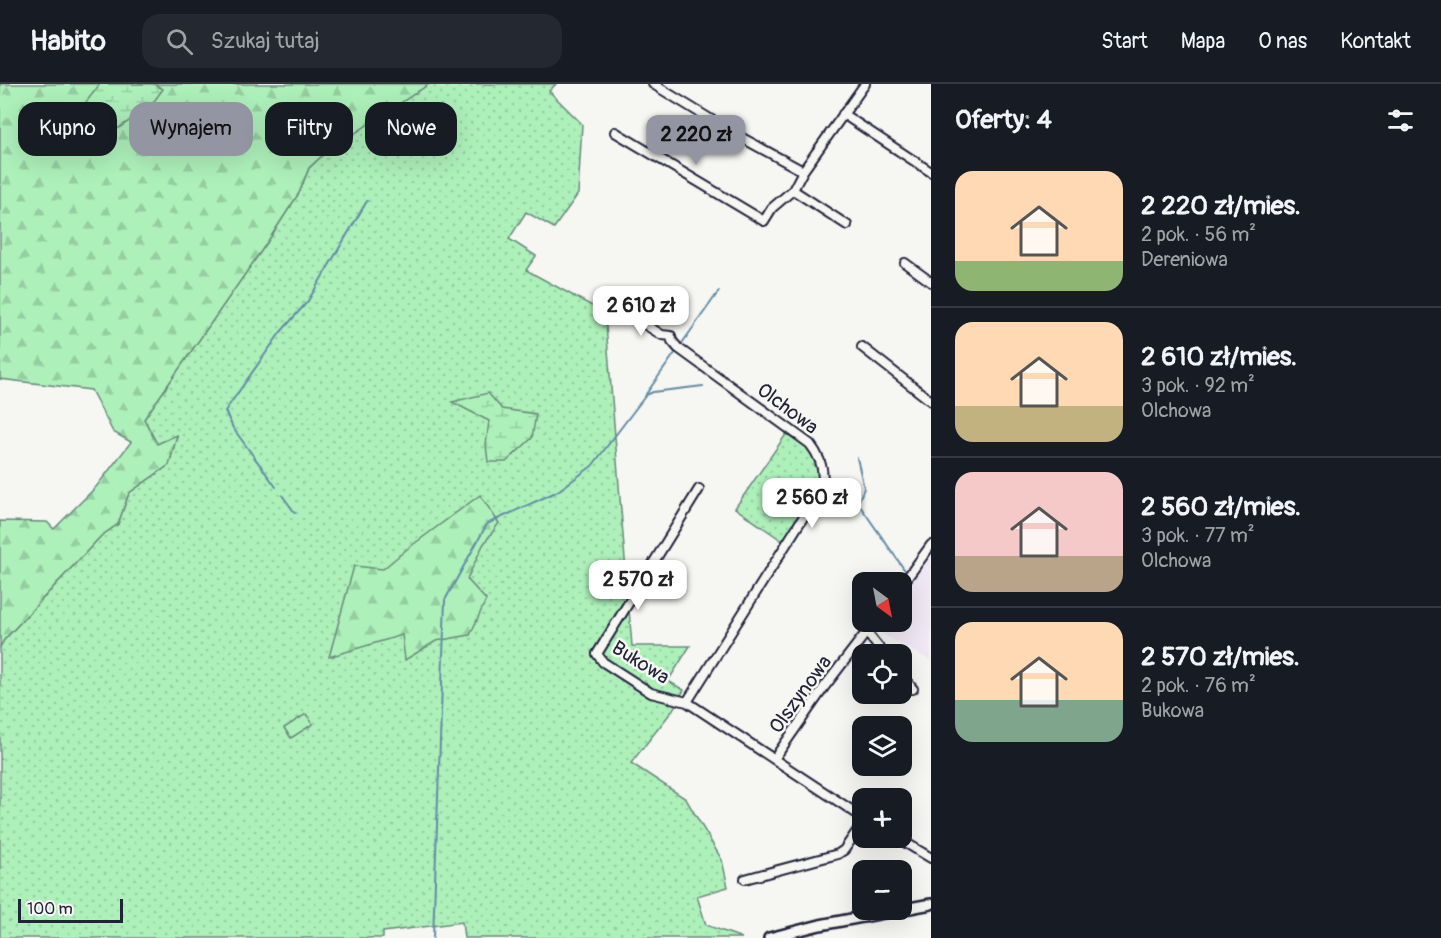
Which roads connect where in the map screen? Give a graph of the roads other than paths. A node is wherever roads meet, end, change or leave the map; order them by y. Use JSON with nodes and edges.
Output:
{"nodes":[{"id":1,"x":653,"y":84,"type":"edge"},
{"id":2,"x":864,"y":84,"type":"edge"},
{"id":3,"x":843,"y":114,"type":"junction"},
{"id":4,"x":615,"y":132,"type":"dead end"},
{"id":5,"x":803,"y":171,"type":"junction"},
{"id":6,"x":931,"y":172,"type":"edge"},
{"id":7,"x":793,"y":190,"type":"junction"},
{"id":8,"x":847,"y":225,"type":"dead end"},
{"id":9,"x":905,"y":263,"type":"dead end"},
{"id":10,"x":931,"y":282,"type":"edge"},
{"id":11,"x":620,"y":309,"type":"dead end"},
{"id":12,"x":862,"y":347,"type":"dead end"},
{"id":13,"x":931,"y":400,"type":"edge"},
{"id":14,"x":699,"y":489,"type":"dead end"},
{"id":15,"x":931,"y":545,"type":"edge"},
{"id":16,"x":911,"y":572,"type":"edge"},
{"id":17,"x":867,"y":633,"type":"joint"},
{"id":18,"x":876,"y":644,"type":"edge"},
{"id":19,"x":687,"y":702,"type":"junction"},
{"id":20,"x":774,"y":759,"type":"junction"},
{"id":21,"x":852,"y":810,"type":"edge"},
{"id":22,"x":852,"y":838,"type":"edge"},
{"id":23,"x":912,"y":847,"type":"edge"},
{"id":24,"x":931,"y":858,"type":"edge"},
{"id":25,"x":745,"y":879,"type":"dead end"},
{"id":26,"x":931,"y":904,"type":"edge"},
{"id":27,"x":769,"y":938,"type":"edge"}],
"edges":[{"from":1,"to":5,"type":"street"},
{"from":2,"to":3,"type":"street"},
{"from":3,"to":5,"type":"street"},
{"from":3,"to":6,"type":"street"},
{"from":4,"to":7,"type":"street"},
{"from":5,"to":7,"type":"street"},
{"from":7,"to":8,"type":"street"},
{"from":9,"to":10,"type":"street"},
{"from":11,"to":19,"type":"street","name":"Olchowa"},
{"from":12,"to":13,"type":"street"},
{"from":14,"to":19,"type":"street","name":"Bukowa"},
{"from":15,"to":16,"type":"street"},
{"from":17,"to":18,"type":"street"},
{"from":17,"to":20,"type":"street","name":"Olszynowa"},
{"from":19,"to":20,"type":"street","name":"Bukowa"},
{"from":20,"to":21,"type":"street","name":"Bukowa"},
{"from":22,"to":25,"type":"street"},
{"from":23,"to":24,"type":"street"},
{"from":26,"to":27,"type":"street"}]}
